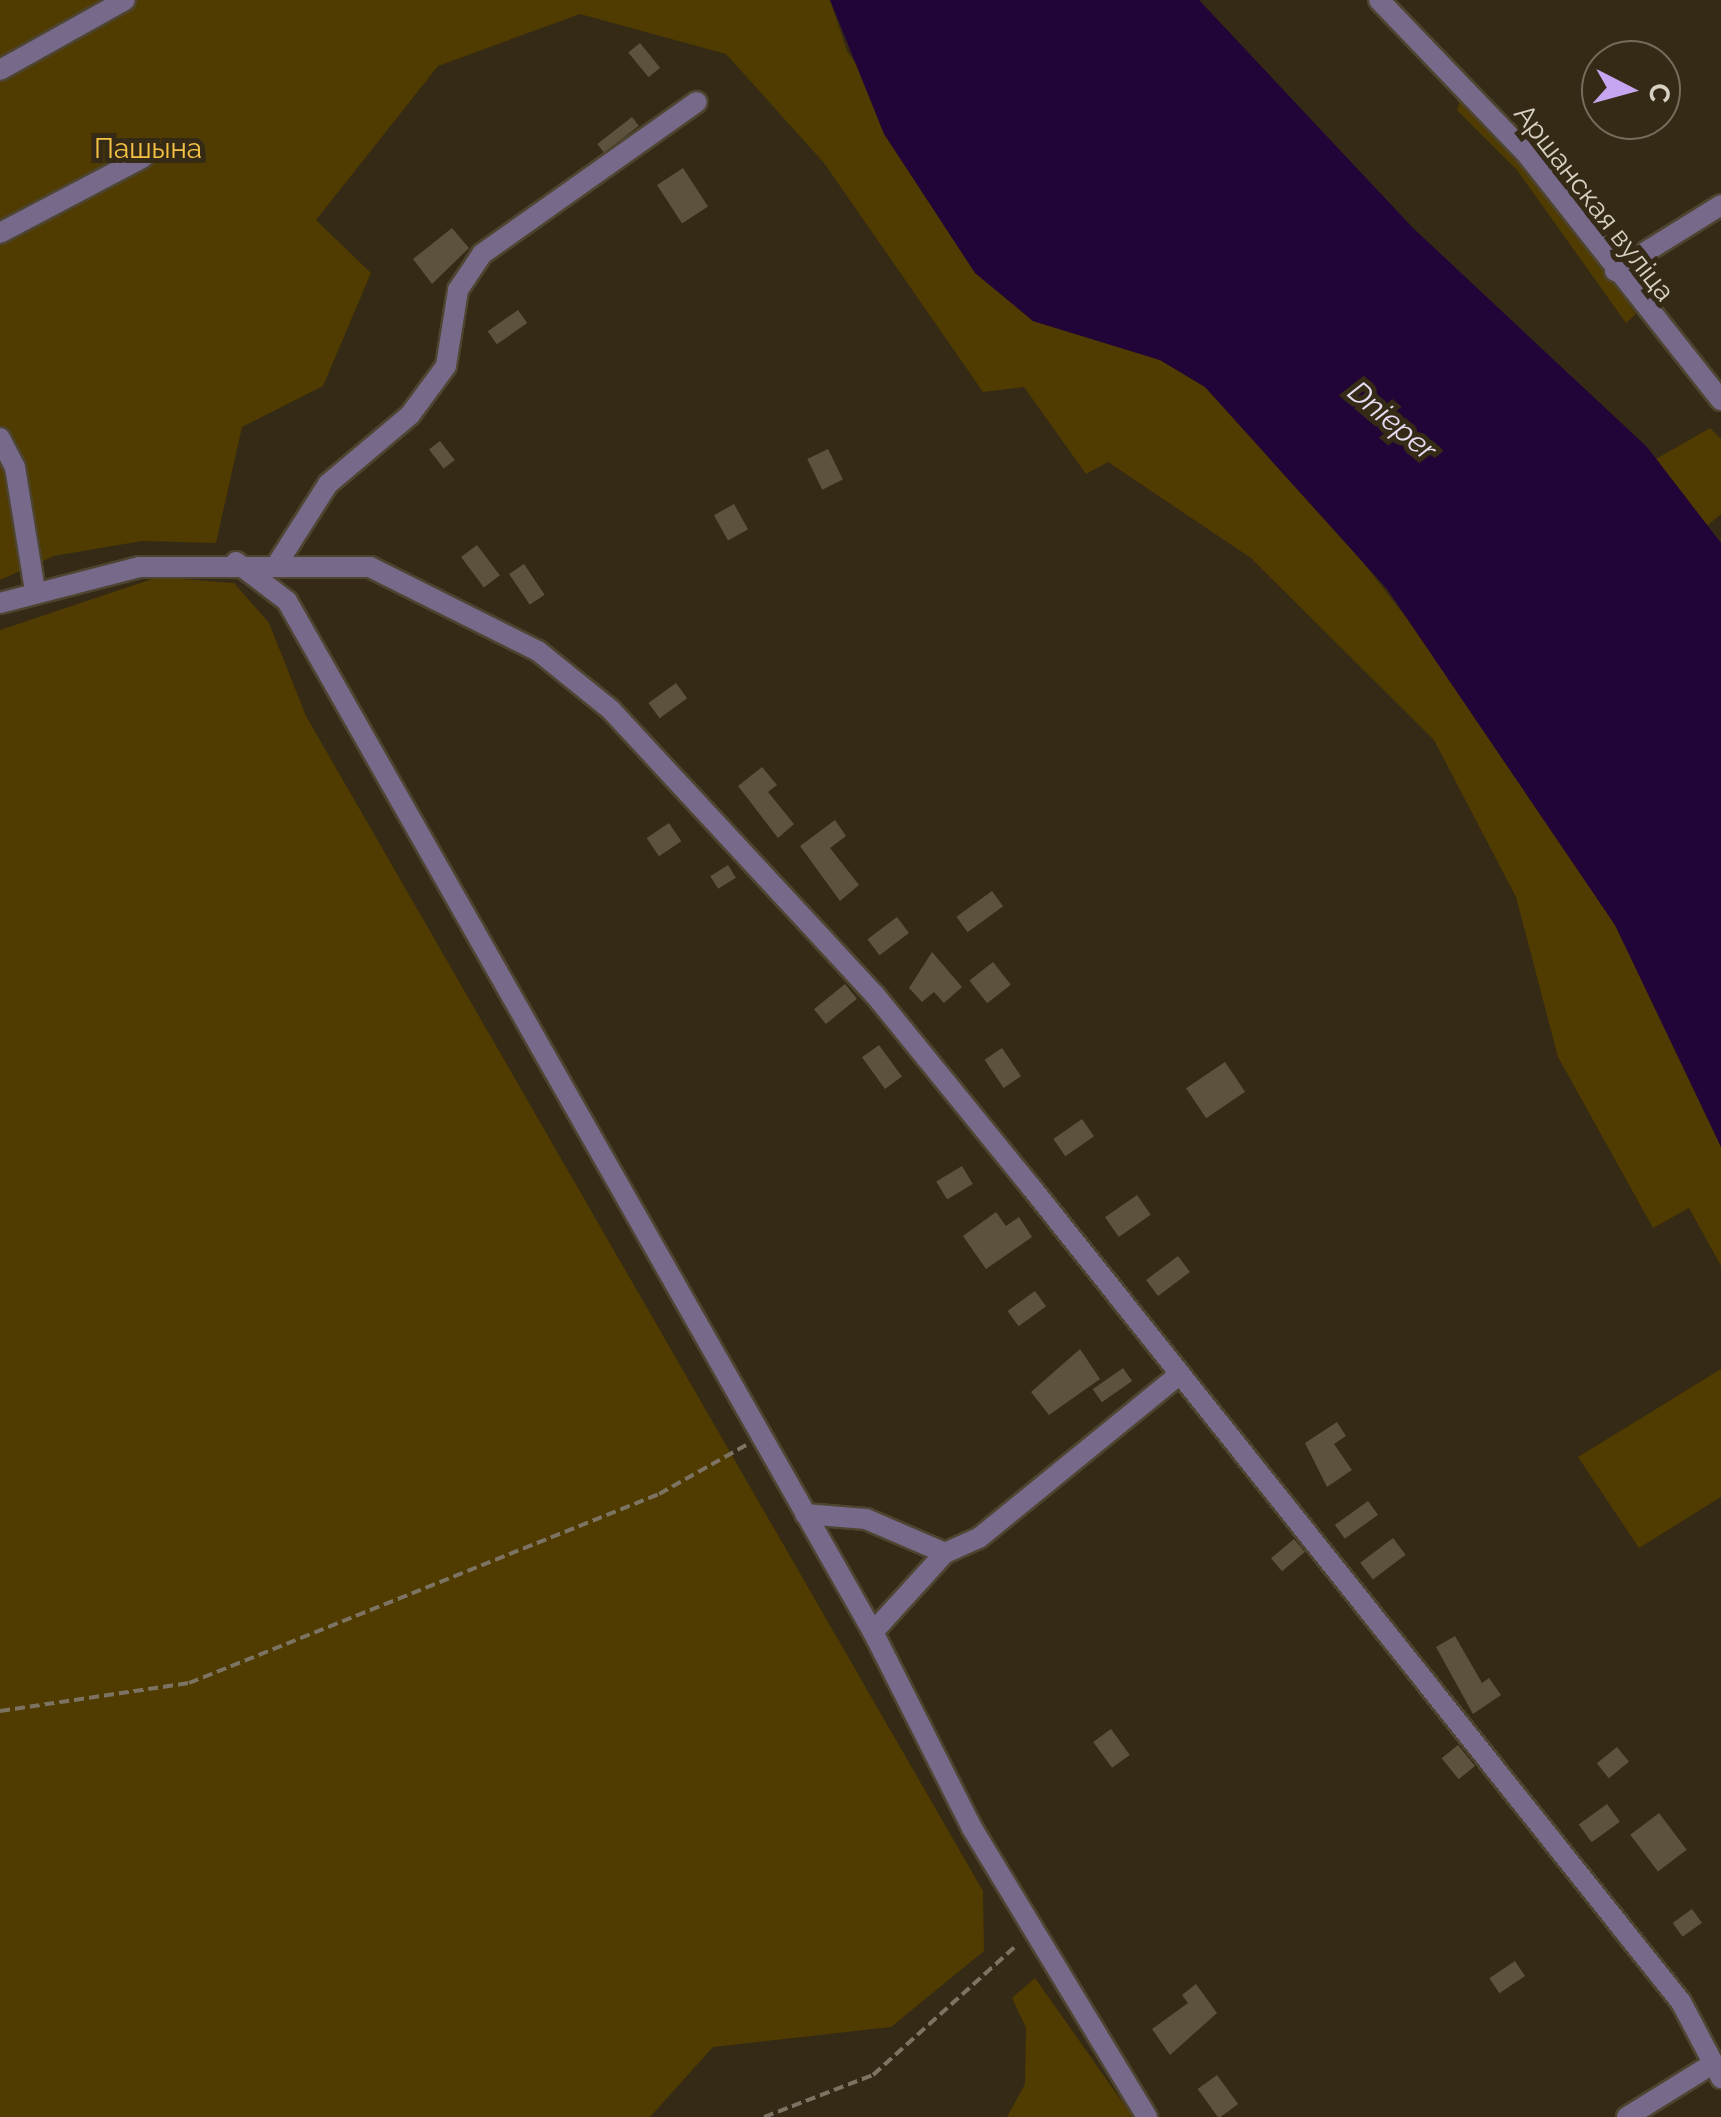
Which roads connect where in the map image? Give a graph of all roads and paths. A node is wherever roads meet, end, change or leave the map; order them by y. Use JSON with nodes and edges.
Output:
{"nodes":[{"id":1,"x":125,"y":0,"type":"edge"},
{"id":2,"x":1382,"y":1,"type":"edge"},
{"id":3,"x":0,"y":70,"type":"edge"},
{"id":4,"x":697,"y":102,"type":"dead end"},
{"id":5,"x":142,"y":158,"type":"dead end"},
{"id":6,"x":1721,"y":204,"type":"edge"},
{"id":7,"x":0,"y":233,"type":"edge"},
{"id":8,"x":1615,"y":271,"type":"junction"},
{"id":9,"x":1721,"y":400,"type":"edge"},
{"id":10,"x":0,"y":438,"type":"edge"},
{"id":11,"x":279,"y":561,"type":"junction"},
{"id":12,"x":236,"y":562,"type":"junction"},
{"id":13,"x":35,"y":591,"type":"junction"},
{"id":14,"x":0,"y":603,"type":"edge"},
{"id":15,"x":1175,"y":1378,"type":"junction"},
{"id":16,"x":760,"y":1437,"type":"junction"},
{"id":17,"x":805,"y":1514,"type":"junction"},
{"id":18,"x":945,"y":1553,"type":"junction"},
{"id":19,"x":873,"y":1632,"type":"junction"},
{"id":20,"x":0,"y":1710,"type":"edge"},
{"id":21,"x":1034,"y":1932,"type":"junction"},
{"id":22,"x":1718,"y":2070,"type":"edge"},
{"id":23,"x":764,"y":2117,"type":"edge"},
{"id":24,"x":1147,"y":2117,"type":"edge"},
{"id":25,"x":1627,"y":2117,"type":"edge"}],
"edges":[{"from":1,"to":3,"type":"street"},
{"from":2,"to":8,"type":"street","name":"Аршанская вуліца"},
{"from":4,"to":11,"type":"street"},
{"from":5,"to":7,"type":"street"},
{"from":6,"to":8,"type":"street"},
{"from":8,"to":9,"type":"street","name":"Аршанская вуліца"},
{"from":10,"to":13,"type":"street"},
{"from":11,"to":12,"type":"street"},
{"from":11,"to":15,"type":"street"},
{"from":12,"to":13,"type":"street"},
{"from":12,"to":16,"type":"street"},
{"from":13,"to":14,"type":"street"},
{"from":15,"to":18,"type":"street"},
{"from":15,"to":22,"type":"street"},
{"from":16,"to":17,"type":"street"},
{"from":16,"to":20,"type":"path"},
{"from":17,"to":18,"type":"street"},
{"from":17,"to":19,"type":"street"},
{"from":18,"to":19,"type":"street"},
{"from":19,"to":21,"type":"street"},
{"from":21,"to":23,"type":"path"},
{"from":21,"to":24,"type":"street"},
{"from":22,"to":25,"type":"street"}]}
